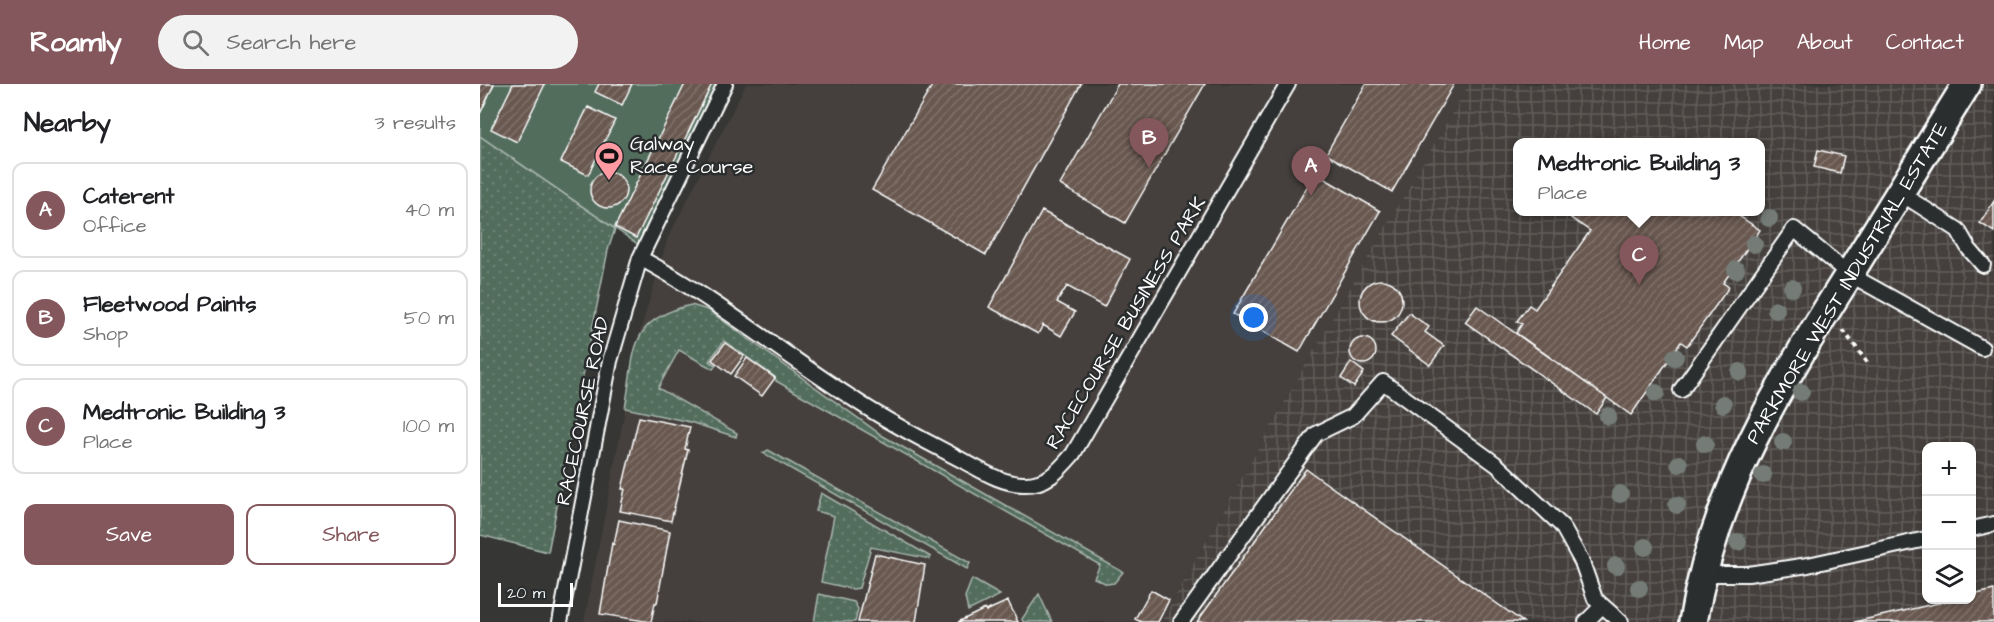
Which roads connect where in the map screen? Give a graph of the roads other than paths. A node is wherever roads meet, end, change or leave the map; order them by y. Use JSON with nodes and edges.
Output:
{"nodes":[{"id":1,"x":725,"y":84,"type":"edge"},
{"id":2,"x":1288,"y":84,"type":"edge"},
{"id":3,"x":1967,"y":84,"type":"edge"},
{"id":4,"x":1900,"y":194,"type":"junction"},
{"id":5,"x":640,"y":258,"type":"junction"},
{"id":6,"x":1983,"y":265,"type":"dead end"},
{"id":7,"x":1849,"y":274,"type":"junction"},
{"id":8,"x":1982,"y":348,"type":"dead end"},
{"id":9,"x":1681,"y":390,"type":"dead end"},
{"id":10,"x":1994,"y":524,"type":"edge"},
{"id":11,"x":1976,"y":528,"type":"edge"},
{"id":12,"x":1922,"y":540,"type":"edge"},
{"id":13,"x":1702,"y":574,"type":"junction"},
{"id":14,"x":1602,"y":606,"type":"junction"},
{"id":15,"x":560,"y":622,"type":"edge"},
{"id":16,"x":1181,"y":622,"type":"edge"},
{"id":17,"x":1586,"y":622,"type":"edge"},
{"id":18,"x":1621,"y":622,"type":"edge"},
{"id":19,"x":1693,"y":622,"type":"edge"}],
"edges":[{"from":1,"to":5,"type":"lane","name":"RACECOURSE ROAD"},
{"from":2,"to":5,"type":"lane","name":"RACECOURSE BUSINESS PARK"},
{"from":3,"to":4,"type":"street","name":"PARKMORE WEST INDUSTRIAL ESTATE"},
{"from":4,"to":6,"type":"lane"},
{"from":4,"to":7,"type":"street","name":"PARKMORE WEST INDUSTRIAL ESTATE"},
{"from":5,"to":15,"type":"lane","name":"RACECOURSE ROAD"},
{"from":7,"to":8,"type":"lane"},
{"from":7,"to":9,"type":"lane"},
{"from":7,"to":13,"type":"street","name":"PARKMORE WEST INDUSTRIAL ESTATE"},
{"from":10,"to":11,"type":"lane"},
{"from":12,"to":13,"type":"lane"},
{"from":13,"to":19,"type":"street","name":"PARKMORE WEST INDUSTRIAL ESTATE"},
{"from":14,"to":16,"type":"lane"},
{"from":14,"to":17,"type":"lane"},
{"from":14,"to":18,"type":"lane"}]}
